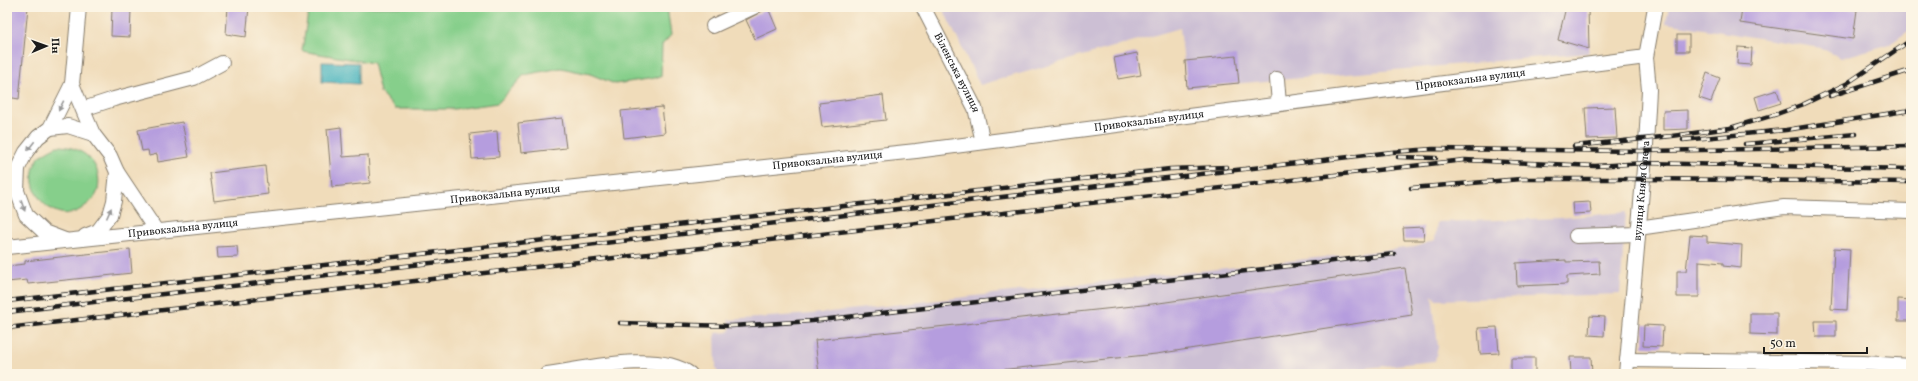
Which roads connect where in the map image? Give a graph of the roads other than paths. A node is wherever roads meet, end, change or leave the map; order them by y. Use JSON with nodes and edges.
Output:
{"nodes":[{"id":1,"x":79,"y":7,"type":"edge"},
{"id":2,"x":754,"y":7,"type":"edge"},
{"id":3,"x":923,"y":7,"type":"edge"},
{"id":4,"x":1655,"y":7,"type":"edge"},
{"id":5,"x":712,"y":26,"type":"dead end"},
{"id":6,"x":1646,"y":57,"type":"junction"},
{"id":7,"x":222,"y":63,"type":"dead end"},
{"id":8,"x":1277,"y":79,"type":"dead end"},
{"id":9,"x":72,"y":84,"type":"junction"},
{"id":10,"x":1279,"y":104,"type":"junction"},
{"id":11,"x":83,"y":109,"type":"junction"},
{"id":12,"x":50,"y":128,"type":"junction"},
{"id":13,"x":93,"y":134,"type":"junction"},
{"id":14,"x":983,"y":142,"type":"junction"},
{"id":15,"x":12,"y":167,"type":"edge"},
{"id":16,"x":117,"y":172,"type":"junction"},
{"id":17,"x":7,"y":179,"type":"edge"},
{"id":18,"x":1911,"y":210,"type":"edge"},
{"id":19,"x":1638,"y":231,"type":"junction"},
{"id":20,"x":156,"y":232,"type":"junction"},
{"id":21,"x":1576,"y":236,"type":"dead end"},
{"id":22,"x":68,"y":241,"type":"junction"},
{"id":23,"x":7,"y":247,"type":"edge"},
{"id":24,"x":1911,"y":366,"type":"edge"},
{"id":25,"x":1626,"y":367,"type":"edge"},
{"id":26,"x":547,"y":374,"type":"edge"},
{"id":27,"x":690,"y":374,"type":"edge"}],
"edges":[{"from":1,"to":9,"type":"street"},
{"from":2,"to":5,"type":"street"},
{"from":3,"to":14,"type":"street","name":"Віленська вулиця"},
{"from":4,"to":6,"type":"street","name":"вулиця Князя Олега"},
{"from":6,"to":10,"type":"street","name":"Привокзальна вулиця"},
{"from":6,"to":19,"type":"street","name":"вулиця Князя Олега"},
{"from":7,"to":11,"type":"street"},
{"from":8,"to":10,"type":"street"},
{"from":9,"to":11,"type":"street"},
{"from":9,"to":12,"type":"street","one_way":true},
{"from":10,"to":14,"type":"street","name":"Привокзальна вулиця"},
{"from":11,"to":13,"type":"street"},
{"from":12,"to":13,"type":"street"},
{"from":12,"to":15,"type":"street","one_way":true},
{"from":13,"to":16,"type":"street"},
{"from":14,"to":20,"type":"street","name":"Привокзальна вулиця"},
{"from":15,"to":17,"type":"street"},
{"from":15,"to":22,"type":"street","one_way":true},
{"from":16,"to":20,"type":"street"},
{"from":22,"to":16,"type":"street","one_way":true},
{"from":18,"to":19,"type":"street"},
{"from":19,"to":21,"type":"street"},
{"from":19,"to":25,"type":"street","name":"вулиця Князя Олега"},
{"from":20,"to":22,"type":"street","name":"Привокзальна вулиця"},
{"from":22,"to":23,"type":"street","name":"Привокзальна вулиця"},
{"from":24,"to":25,"type":"street"},
{"from":26,"to":27,"type":"street"}]}
